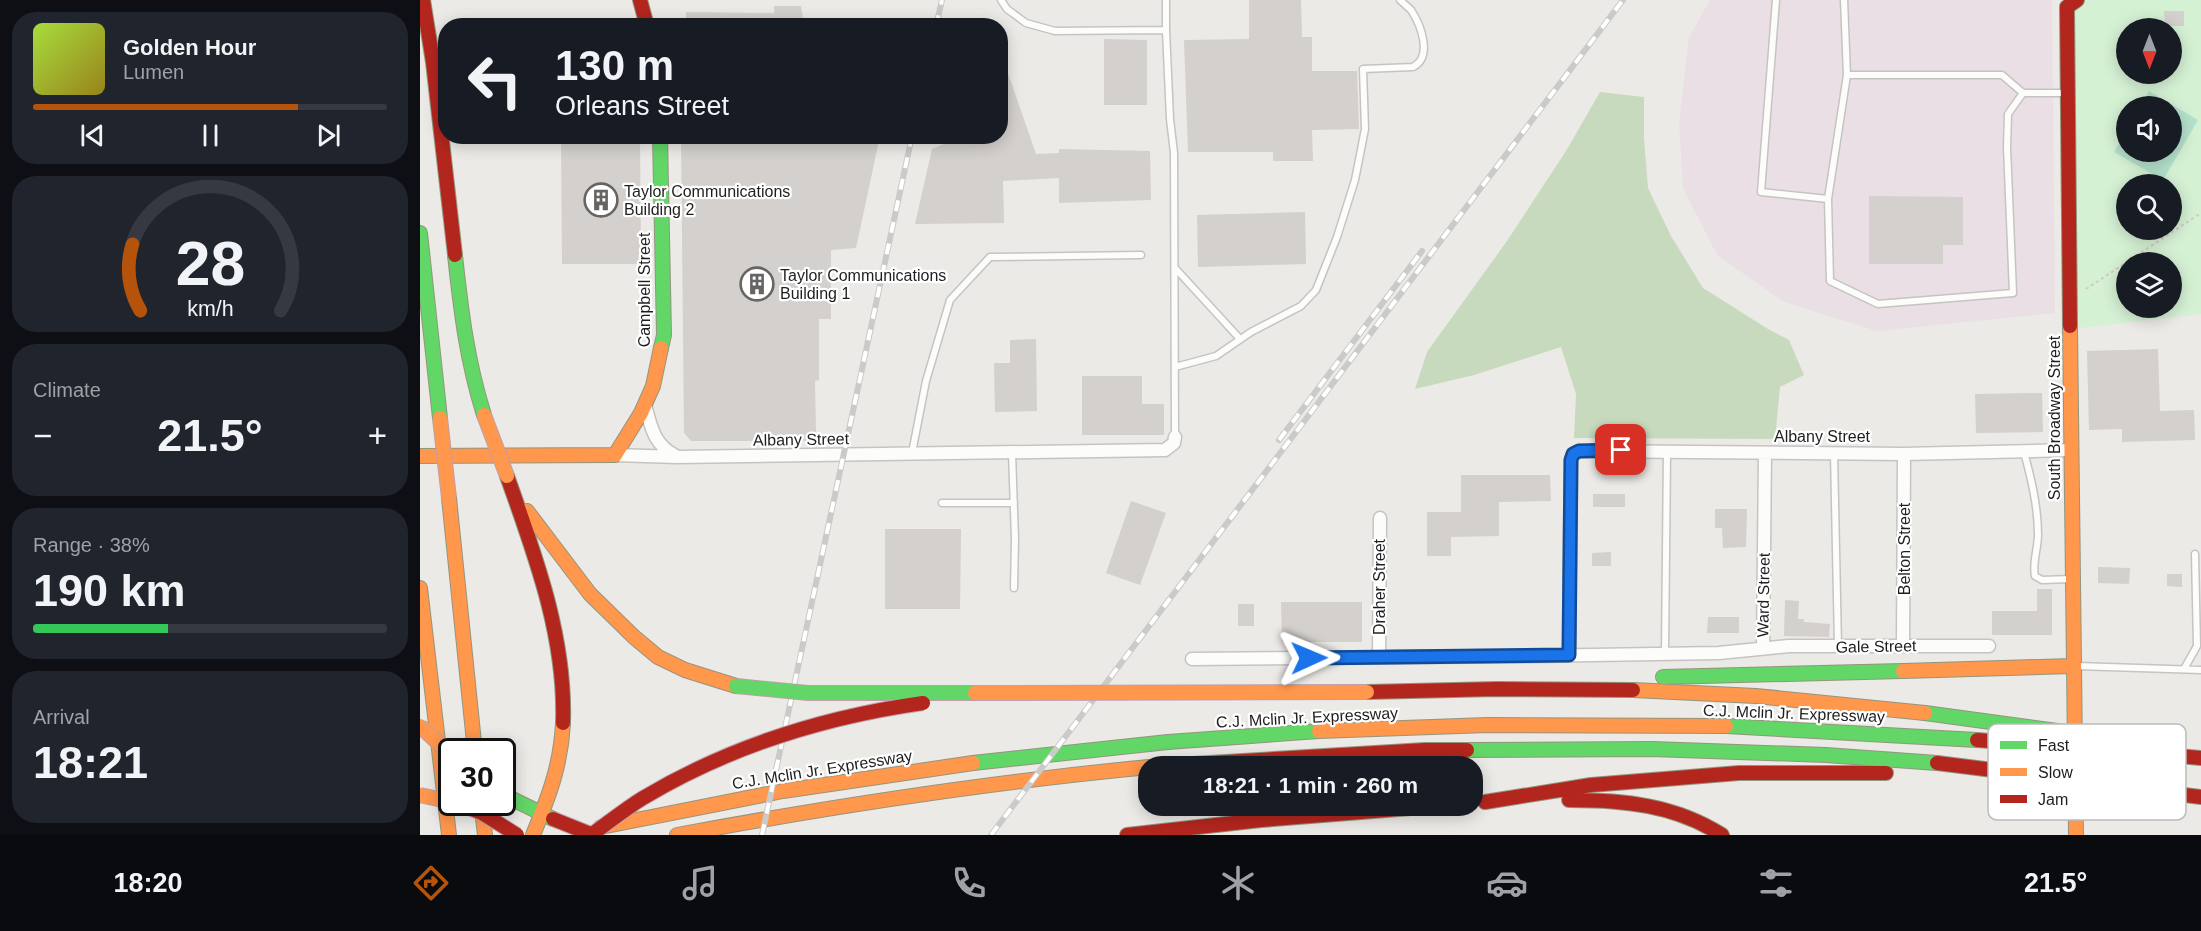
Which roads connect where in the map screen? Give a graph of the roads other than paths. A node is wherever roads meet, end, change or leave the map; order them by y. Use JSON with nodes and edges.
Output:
{"nodes":[{"id":1,"x":423,"y":0,"type":"edge"},
{"id":2,"x":431,"y":0,"type":"edge"},
{"id":3,"x":640,"y":0,"type":"edge"},
{"id":4,"x":1001,"y":0,"type":"edge"},
{"id":5,"x":1166,"y":0,"type":"edge"},
{"id":6,"x":1400,"y":0,"type":"edge"},
{"id":7,"x":1776,"y":0,"type":"edge"},
{"id":8,"x":1844,"y":0,"type":"edge"},
{"id":9,"x":2071,"y":2,"type":"edge"},
{"id":10,"x":645,"y":18,"type":"edge"},
{"id":11,"x":1166,"y":30,"type":"junction"},
{"id":12,"x":433,"y":62,"type":"junction"},
{"id":13,"x":1847,"y":75,"type":"junction"},
{"id":14,"x":2023,"y":93,"type":"junction"},
{"id":15,"x":2068,"y":93,"type":"junction"},
{"id":16,"x":438,"y":106,"type":"edge"},
{"id":17,"x":442,"y":144,"type":"edge"},
{"id":18,"x":660,"y":144,"type":"edge"},
{"id":19,"x":1828,"y":199,"type":"junction"},
{"id":20,"x":420,"y":233,"type":"edge"},
{"id":21,"x":1141,"y":255,"type":"dead end"},
{"id":22,"x":1174,"y":267,"type":"junction"},
{"id":23,"x":1240,"y":339,"type":"junction"},
{"id":24,"x":1175,"y":367,"type":"junction"},
{"id":25,"x":645,"y":405,"type":"junction"},
{"id":26,"x":1175,"y":437,"type":"joint"},
{"id":27,"x":2071,"y":450,"type":"junction"},
{"id":28,"x":1667,"y":451,"type":"junction"},
{"id":29,"x":1012,"y":452,"type":"junction"},
{"id":30,"x":1834,"y":452,"type":"junction"},
{"id":31,"x":2024,"y":452,"type":"junction"},
{"id":32,"x":1764,"y":453,"type":"junction"},
{"id":33,"x":912,"y":454,"type":"junction"},
{"id":34,"x":1904,"y":454,"type":"junction"},
{"id":35,"x":420,"y":456,"type":"edge"},
{"id":36,"x":615,"y":456,"type":"junction"},
{"id":37,"x":677,"y":457,"type":"junction"},
{"id":38,"x":507,"y":476,"type":"junction"},
{"id":39,"x":942,"y":503,"type":"dead end"},
{"id":40,"x":1014,"y":503,"type":"junction"},
{"id":41,"x":1380,"y":518,"type":"dead end"},
{"id":42,"x":2195,"y":554,"type":"dead end"},
{"id":43,"x":2072,"y":579,"type":"junction"},
{"id":44,"x":420,"y":588,"type":"edge"},
{"id":45,"x":1014,"y":588,"type":"dead end"},
{"id":46,"x":1903,"y":645,"type":"junction"},
{"id":47,"x":1838,"y":646,"type":"junction"},
{"id":48,"x":1989,"y":646,"type":"dead end"},
{"id":49,"x":1763,"y":648,"type":"junction"},
{"id":50,"x":1670,"y":654,"type":"junction"},
{"id":51,"x":1569,"y":655,"type":"junction"},
{"id":52,"x":1379,"y":657,"type":"junction"},
{"id":53,"x":1192,"y":659,"type":"dead end"},
{"id":54,"x":2072,"y":666,"type":"junction"},
{"id":55,"x":2184,"y":669,"type":"junction"},
{"id":56,"x":2201,"y":670,"type":"edge"},
{"id":57,"x":1563,"y":688,"type":"junction"},
{"id":58,"x":1014,"y":693,"type":"junction"},
{"id":59,"x":2010,"y":724,"type":"edge"},
{"id":60,"x":2072,"y":724,"type":"edge"},
{"id":61,"x":420,"y":726,"type":"edge"},
{"id":62,"x":474,"y":738,"type":"edge"},
{"id":63,"x":1988,"y":741,"type":"edge"},
{"id":64,"x":438,"y":743,"type":"edge"},
{"id":65,"x":1326,"y":756,"type":"edge"},
{"id":66,"x":2186,"y":757,"type":"edge"},
{"id":67,"x":2201,"y":759,"type":"edge"},
{"id":68,"x":1138,"y":768,"type":"edge"},
{"id":69,"x":1988,"y":770,"type":"edge"},
{"id":70,"x":1988,"y":772,"type":"edge"},
{"id":71,"x":420,"y":795,"type":"edge"},
{"id":72,"x":2186,"y":795,"type":"edge"},
{"id":73,"x":2201,"y":797,"type":"edge"},
{"id":74,"x":438,"y":799,"type":"edge"},
{"id":75,"x":516,"y":801,"type":"edge"},
{"id":76,"x":1483,"y":801,"type":"edge"},
{"id":77,"x":1483,"y":802,"type":"edge"},
{"id":78,"x":483,"y":816,"type":"edge"},
{"id":79,"x":487,"y":816,"type":"edge"},
{"id":80,"x":1311,"y":816,"type":"edge"},
{"id":81,"x":448,"y":831,"type":"edge"},
{"id":82,"x":485,"y":835,"type":"edge"},
{"id":83,"x":517,"y":835,"type":"edge"},
{"id":84,"x":533,"y":835,"type":"edge"},
{"id":85,"x":564,"y":835,"type":"edge"},
{"id":86,"x":592,"y":835,"type":"edge"},
{"id":87,"x":677,"y":835,"type":"edge"},
{"id":88,"x":1127,"y":835,"type":"edge"},
{"id":89,"x":1722,"y":835,"type":"edge"}],
"edges":[{"from":1,"to":12,"type":"main road"},
{"from":2,"to":12,"type":"main road"},
{"from":3,"to":10,"type":"main road"},
{"from":4,"to":11,"type":"lane"},
{"from":5,"to":11,"type":"lane"},
{"from":6,"to":23,"type":"lane"},
{"from":7,"to":19,"type":"lane"},
{"from":8,"to":13,"type":"lane"},
{"from":9,"to":15,"type":"main road","name":"South Broadway Street"},
{"from":11,"to":22,"type":"lane"},
{"from":12,"to":16,"type":"main road","bridge":true},
{"from":13,"to":14,"type":"lane"},
{"from":13,"to":19,"type":"lane"},
{"from":14,"to":15,"type":"lane"},
{"from":14,"to":19,"type":"lane"},
{"from":15,"to":27,"type":"main road","name":"South Broadway Street"},
{"from":17,"to":38,"type":"main road","bridge":true},
{"from":18,"to":25,"type":"main road","name":"Campbell Street"},
{"from":20,"to":62,"type":"main road","bridge":true},
{"from":21,"to":33,"type":"lane"},
{"from":22,"to":23,"type":"lane"},
{"from":22,"to":24,"type":"lane"},
{"from":23,"to":24,"type":"lane"},
{"from":24,"to":26,"type":"lane"},
{"from":25,"to":36,"type":"main road","name":"Campbell Street"},
{"from":25,"to":37,"type":"street"},
{"from":26,"to":29,"type":"street","name":"Albany Street"},
{"from":27,"to":31,"type":"street","name":"Albany Street"},
{"from":27,"to":43,"type":"main road","name":"South Broadway Street"},
{"from":28,"to":32,"type":"street","name":"Albany Street"},
{"from":28,"to":50,"type":"lane"},
{"from":28,"to":51,"type":"street","name":"Albany Street"},
{"from":29,"to":33,"type":"street","name":"Albany Street"},
{"from":29,"to":40,"type":"lane"},
{"from":30,"to":32,"type":"street","name":"Albany Street"},
{"from":30,"to":34,"type":"street","name":"Albany Street"},
{"from":30,"to":47,"type":"lane"},
{"from":31,"to":34,"type":"street","name":"Albany Street"},
{"from":31,"to":43,"type":"lane"},
{"from":32,"to":49,"type":"street","name":"Ward Street"},
{"from":33,"to":37,"type":"street","name":"Albany Street"},
{"from":34,"to":46,"type":"street","name":"Belton Street"},
{"from":35,"to":36,"type":"main road","name":"Albany Street"},
{"from":36,"to":37,"type":"street","name":"Albany Street"},
{"from":38,"to":58,"type":"main road","bridge":true},
{"from":38,"to":84,"type":"main road"},
{"from":39,"to":40,"type":"lane"},
{"from":40,"to":45,"type":"lane"},
{"from":41,"to":52,"type":"street","name":"Draher Street"},
{"from":42,"to":55,"type":"lane"},
{"from":43,"to":54,"type":"main road","name":"South Broadway Street"},
{"from":44,"to":81,"type":"main road"},
{"from":46,"to":47,"type":"street","name":"Gale Street"},
{"from":46,"to":48,"type":"street","name":"Gale Street"},
{"from":47,"to":49,"type":"street","name":"Gale Street"},
{"from":49,"to":50,"type":"street","name":"Ward Street"},
{"from":50,"to":51,"type":"street"},
{"from":51,"to":52,"type":"street"},
{"from":52,"to":53,"type":"street"},
{"from":54,"to":55,"type":"lane"},
{"from":54,"to":57,"type":"main road"},
{"from":54,"to":60,"type":"main road","name":"South Broadway Street"},
{"from":55,"to":56,"type":"lane"},
{"from":57,"to":58,"type":"main road","bridge":true},
{"from":57,"to":59,"type":"main road","bridge":true},
{"from":58,"to":86,"type":"main road","bridge":true},
{"from":61,"to":64,"type":"main road","bridge":true},
{"from":63,"to":85,"type":"main road","name":"C.J. Mclin Jr. Expressway"},
{"from":65,"to":69,"type":"main road"},
{"from":66,"to":67,"type":"main road"},
{"from":68,"to":87,"type":"main road"},
{"from":70,"to":76,"type":"main road"},
{"from":71,"to":74,"type":"main road","bridge":true},
{"from":72,"to":73,"type":"main road","bridge":true},
{"from":75,"to":86,"type":"main road","bridge":true},
{"from":77,"to":89,"type":"main road"},
{"from":78,"to":82,"type":"main road"},
{"from":79,"to":83,"type":"main road","bridge":true},
{"from":80,"to":88,"type":"main road"}]}
